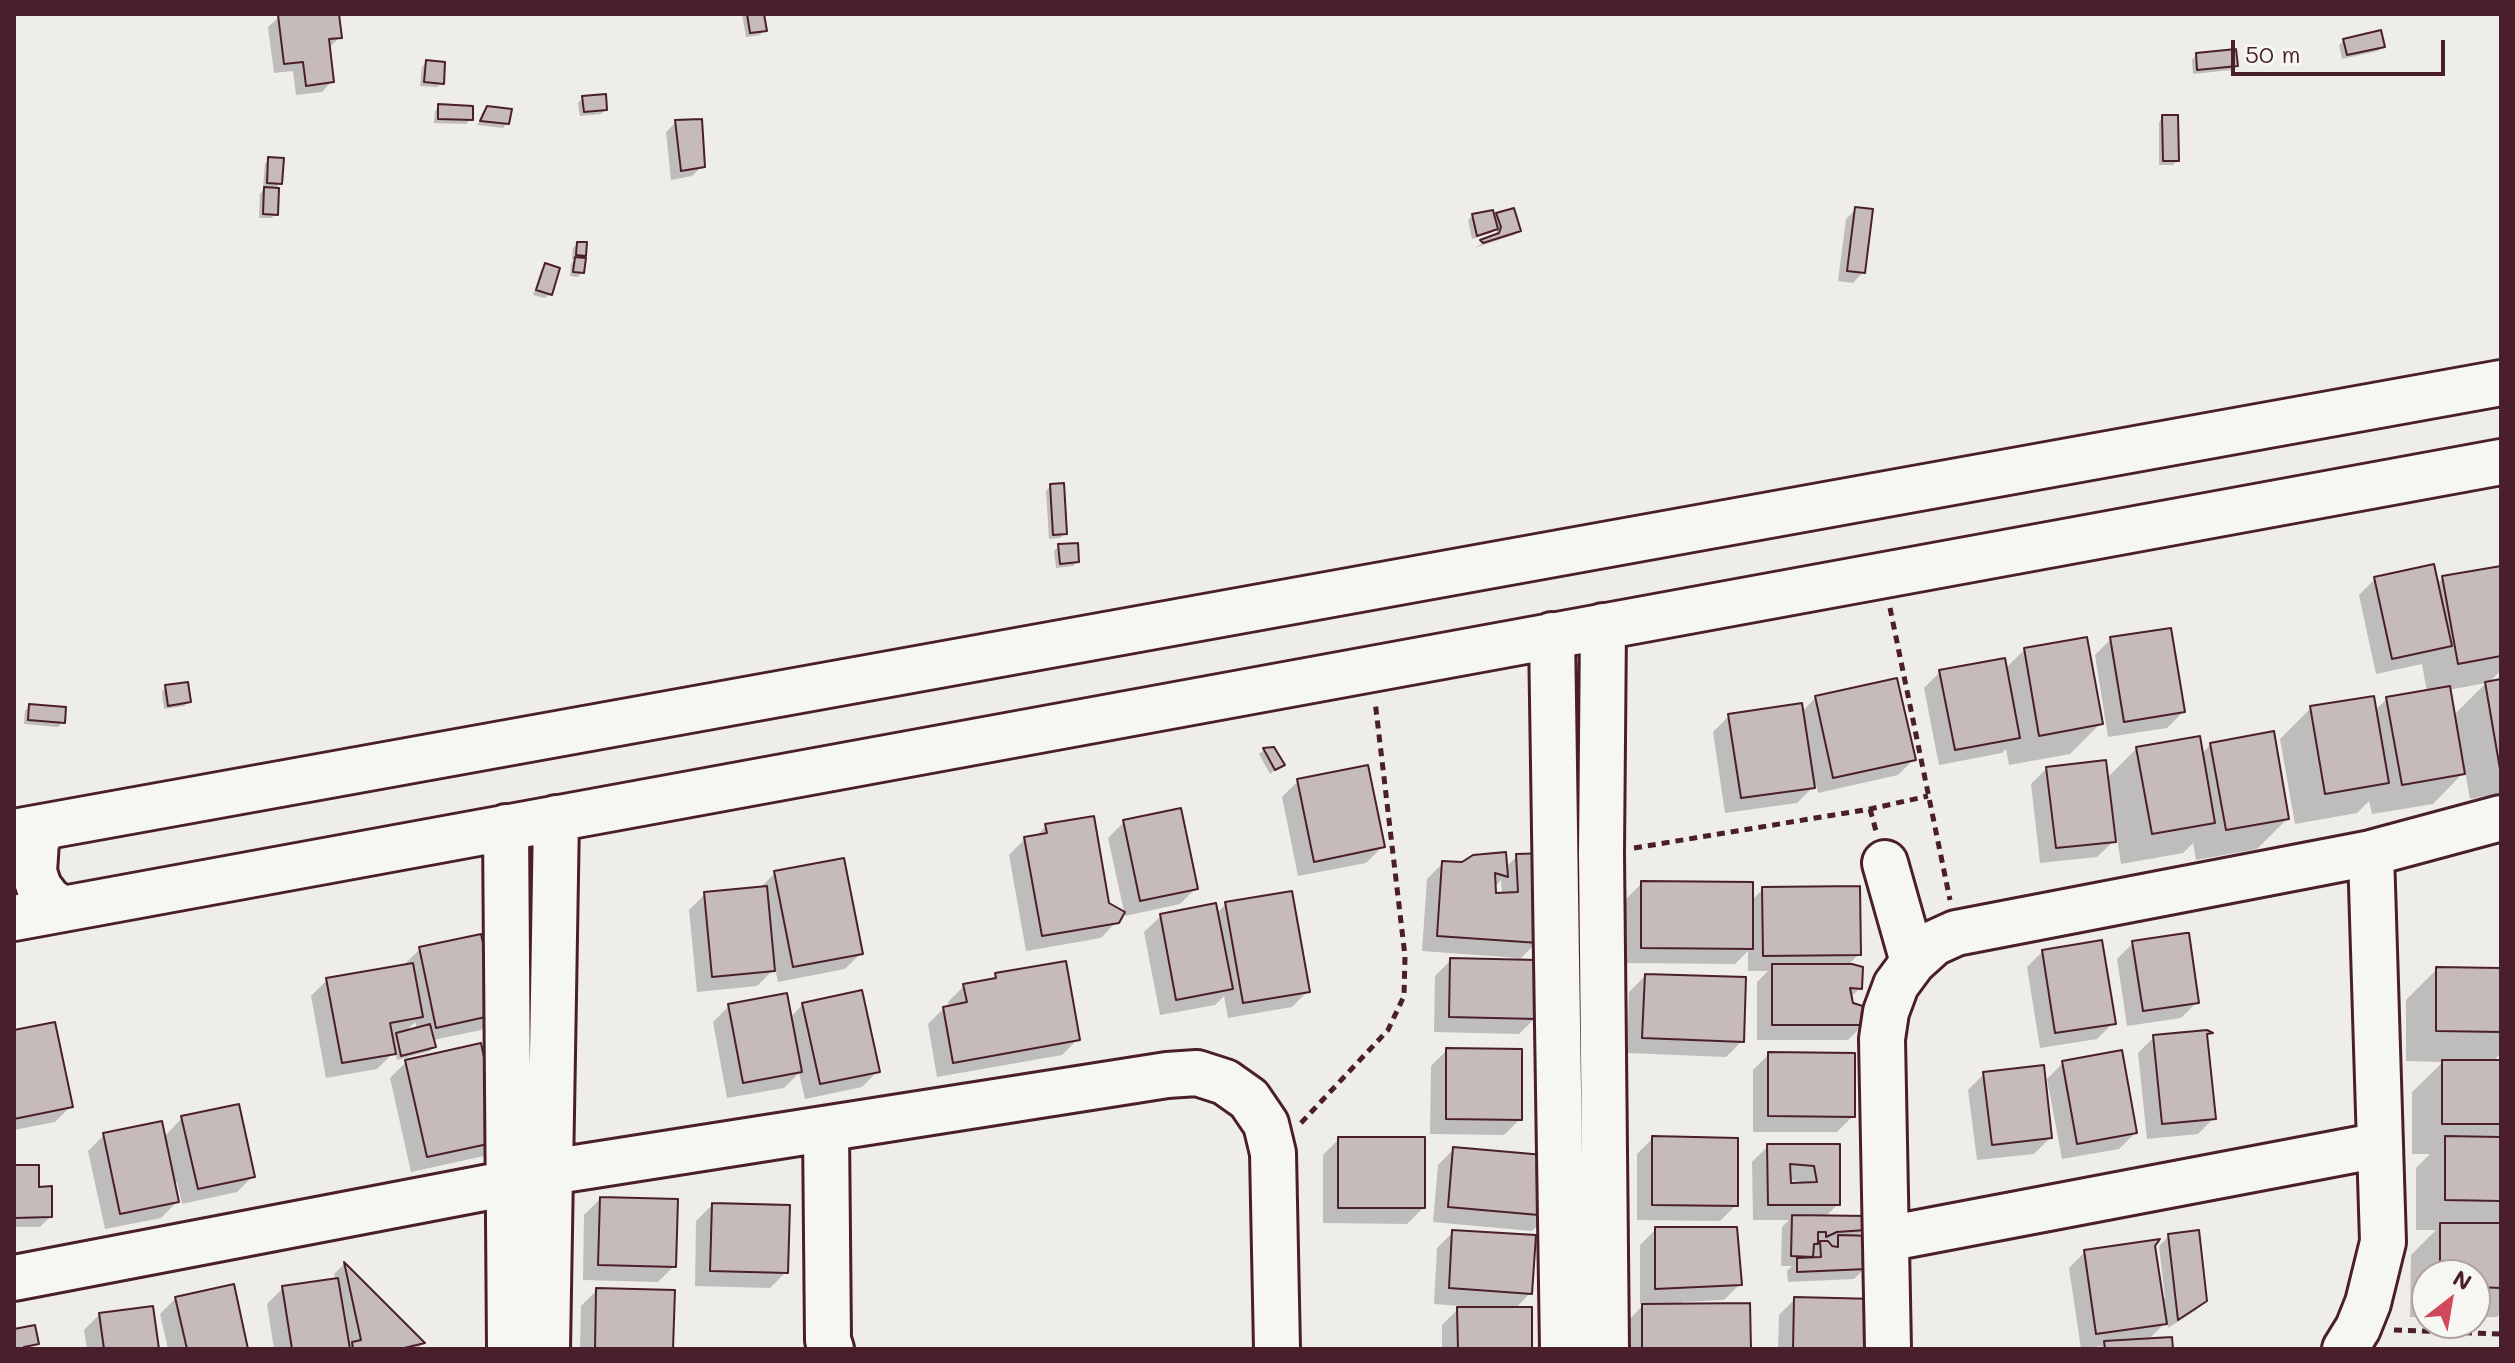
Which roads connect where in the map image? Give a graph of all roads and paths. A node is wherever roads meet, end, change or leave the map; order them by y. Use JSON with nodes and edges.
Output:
{"nodes":[{"id":1,"x":2501,"y":383,"type":"edge"},
{"id":2,"x":2501,"y":462,"type":"edge"},
{"id":3,"x":1883,"y":575,"type":"junction"},
{"id":4,"x":1603,"y":626,"type":"junction"},
{"id":5,"x":1552,"y":635,"type":"junction"},
{"id":6,"x":1371,"y":669,"type":"junction"},
{"id":7,"x":1928,"y":796,"type":"junction"},
{"id":8,"x":556,"y":818,"type":"junction"},
{"id":9,"x":2501,"y":818,"type":"edge"},
{"id":10,"x":506,"y":827,"type":"junction"},
{"id":11,"x":30,"y":830,"type":"edge"},
{"id":12,"x":1601,"y":853,"type":"junction"},
{"id":13,"x":2371,"y":853,"type":"junction"},
{"id":14,"x":1885,"y":863,"type":"dead end"},
{"id":15,"x":61,"y":909,"type":"junction"},
{"id":16,"x":14,"y":918,"type":"edge"},
{"id":17,"x":1956,"y":933,"type":"junction"},
{"id":18,"x":1913,"y":962,"type":"junction"},
{"id":19,"x":1559,"y":1064,"type":"junction"},
{"id":20,"x":1603,"y":1064,"type":"junction"},
{"id":21,"x":826,"y":1129,"type":"junction"},
{"id":22,"x":2380,"y":1145,"type":"junction"},
{"id":23,"x":1273,"y":1153,"type":"junction"},
{"id":24,"x":530,"y":1178,"type":"junction"},
{"id":25,"x":1886,"y":1239,"type":"junction"},
{"id":26,"x":14,"y":1278,"type":"edge"},
{"id":27,"x":2501,"y":1334,"type":"edge"},
{"id":28,"x":1606,"y":1335,"type":"edge"},
{"id":29,"x":1563,"y":1336,"type":"edge"},
{"id":30,"x":2351,"y":1339,"type":"edge"},
{"id":31,"x":510,"y":1349,"type":"edge"},
{"id":32,"x":547,"y":1349,"type":"edge"},
{"id":33,"x":831,"y":1349,"type":"edge"},
{"id":34,"x":1277,"y":1349,"type":"edge"},
{"id":35,"x":1888,"y":1349,"type":"edge"}],
"edges":[{"from":1,"to":11,"type":"street"},
{"from":2,"to":3,"type":"street"},
{"from":3,"to":4,"type":"street"},
{"from":3,"to":7,"type":"path"},
{"from":4,"to":5,"type":"street"},
{"from":4,"to":12,"type":"street"},
{"from":5,"to":6,"type":"street"},
{"from":5,"to":19,"type":"street"},
{"from":6,"to":8,"type":"street"},
{"from":6,"to":23,"type":"path"},
{"from":7,"to":12,"type":"path"},
{"from":7,"to":17,"type":"path"},
{"from":8,"to":10,"type":"street"},
{"from":8,"to":24,"type":"street"},
{"from":9,"to":13,"type":"street"},
{"from":10,"to":15,"type":"street"},
{"from":10,"to":24,"type":"street"},
{"from":11,"to":15,"type":"street"},
{"from":12,"to":20,"type":"street"},
{"from":13,"to":17,"type":"street"},
{"from":13,"to":22,"type":"street"},
{"from":14,"to":18,"type":"street"},
{"from":15,"to":16,"type":"street"},
{"from":17,"to":18,"type":"street"},
{"from":18,"to":25,"type":"street"},
{"from":19,"to":20,"type":"street"},
{"from":19,"to":29,"type":"street"},
{"from":20,"to":28,"type":"street"},
{"from":21,"to":23,"type":"street"},
{"from":21,"to":24,"type":"street"},
{"from":21,"to":33,"type":"street"},
{"from":22,"to":25,"type":"street"},
{"from":22,"to":30,"type":"street"},
{"from":23,"to":34,"type":"street"},
{"from":24,"to":26,"type":"street"},
{"from":24,"to":31,"type":"street"},
{"from":24,"to":32,"type":"street"},
{"from":25,"to":35,"type":"street"},
{"from":27,"to":30,"type":"path"},
{"from":28,"to":29,"type":"street"}]}
